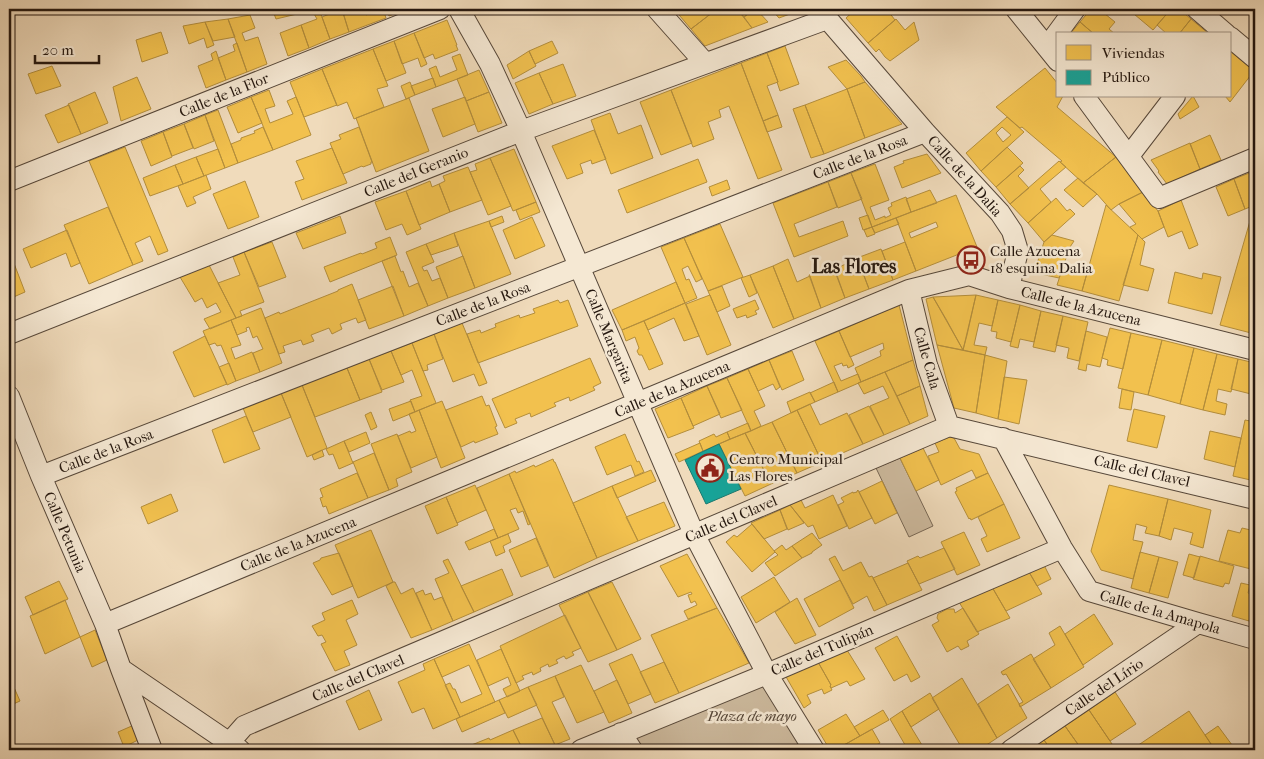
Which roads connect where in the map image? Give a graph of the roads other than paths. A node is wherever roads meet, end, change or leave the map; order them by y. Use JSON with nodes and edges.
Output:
{"nodes":[{"id":1,"x":440,"y":9,"type":"edge"},
{"id":2,"x":459,"y":9,"type":"edge"},
{"id":3,"x":657,"y":9,"type":"edge"},
{"id":4,"x":1016,"y":9,"type":"edge"},
{"id":5,"x":1075,"y":9,"type":"edge"},
{"id":6,"x":1197,"y":9,"type":"edge"},
{"id":7,"x":823,"y":14,"type":"edge"},
{"id":8,"x":1063,"y":32,"type":"edge"},
{"id":9,"x":1224,"y":32,"type":"edge"},
{"id":10,"x":1232,"y":39,"type":"edge"},
{"id":11,"x":1052,"y":54,"type":"edge"},
{"id":12,"x":1255,"y":58,"type":"edge"},
{"id":13,"x":705,"y":63,"type":"junction"},
{"id":14,"x":1086,"y":98,"type":"edge"},
{"id":15,"x":1173,"y":98,"type":"edge"},
{"id":16,"x":521,"y":131,"type":"junction"},
{"id":17,"x":925,"y":132,"type":"junction"},
{"id":18,"x":1129,"y":156,"type":"junction"},
{"id":19,"x":1255,"y":158,"type":"edge"},
{"id":20,"x":9,"y":181,"type":"edge"},
{"id":21,"x":580,"y":266,"type":"junction"},
{"id":22,"x":1009,"y":288,"type":"junction"},
{"id":23,"x":909,"y":290,"type":"junction"},
{"id":24,"x":9,"y":334,"type":"edge"},
{"id":25,"x":1255,"y":350,"type":"edge"},
{"id":26,"x":9,"y":396,"type":"edge"},
{"id":27,"x":638,"y":403,"type":"junction"},
{"id":28,"x":949,"y":426,"type":"junction"},
{"id":29,"x":1003,"y":438,"type":"junction"},
{"id":30,"x":41,"y":476,"type":"junction"},
{"id":31,"x":1255,"y":499,"type":"edge"},
{"id":32,"x":694,"y":534,"type":"junction"},
{"id":33,"x":1062,"y":548,"type":"junction"},
{"id":34,"x":1198,"y":623,"type":"junction"},
{"id":35,"x":105,"y":624,"type":"junction"},
{"id":36,"x":1255,"y":639,"type":"edge"},
{"id":37,"x":121,"y":669,"type":"junction"},
{"id":38,"x":768,"y":674,"type":"junction"},
{"id":39,"x":627,"y":742,"type":"edge"},
{"id":40,"x":235,"y":747,"type":"edge"},
{"id":41,"x":152,"y":750,"type":"edge"},
{"id":42,"x":581,"y":750,"type":"edge"},
{"id":43,"x":814,"y":750,"type":"edge"},
{"id":44,"x":1011,"y":750,"type":"edge"}],
"edges":[{"from":1,"to":20,"type":"street","name":"Calle de la Flor"},
{"from":2,"to":16,"type":"street","name":"Calle Margarita"},
{"from":3,"to":13,"type":"street"},
{"from":4,"to":11,"type":"street"},
{"from":5,"to":8,"type":"street"},
{"from":6,"to":9,"type":"street"},
{"from":7,"to":13,"type":"street","name":"Calle del Geranio"},
{"from":7,"to":17,"type":"street","name":"Calle de la Dalia"},
{"from":10,"to":12,"type":"street"},
{"from":13,"to":16,"type":"street","name":"Calle del Geranio"},
{"from":14,"to":18,"type":"street"},
{"from":15,"to":18,"type":"street"},
{"from":16,"to":21,"type":"street","name":"Calle Margarita"},
{"from":16,"to":24,"type":"street","name":"Calle del Geranio"},
{"from":17,"to":21,"type":"street","name":"Calle de la Rosa"},
{"from":17,"to":22,"type":"street","name":"Calle de la Dalia"},
{"from":18,"to":19,"type":"street"},
{"from":21,"to":27,"type":"street","name":"Calle Margarita"},
{"from":21,"to":30,"type":"street","name":"Calle de la Rosa"},
{"from":22,"to":23,"type":"street","name":"Calle de la Azucena"},
{"from":22,"to":25,"type":"street","name":"Calle de la Azucena"},
{"from":23,"to":27,"type":"street","name":"Calle de la Azucena"},
{"from":23,"to":28,"type":"street","name":"Calle Cala"},
{"from":26,"to":30,"type":"street","name":"Calle Petunia"},
{"from":27,"to":32,"type":"street","name":"Calle Margarita"},
{"from":27,"to":35,"type":"street","name":"Calle de la Azucena"},
{"from":28,"to":29,"type":"street","name":"Calle del Clavel"},
{"from":28,"to":32,"type":"street","name":"Calle del Clavel"},
{"from":29,"to":31,"type":"street","name":"Calle del Clavel"},
{"from":29,"to":33,"type":"street","name":"Calle de la Amapola"},
{"from":30,"to":35,"type":"street","name":"Calle Petunia"},
{"from":32,"to":38,"type":"street","name":"Calle Margarita"},
{"from":32,"to":40,"type":"street","name":"Calle del Clavel"},
{"from":33,"to":34,"type":"street","name":"Calle de la Amapola"},
{"from":33,"to":38,"type":"street","name":"Calle del Tulipán"},
{"from":34,"to":36,"type":"street","name":"Calle de la Amapola"},
{"from":34,"to":44,"type":"street","name":"Calle del Lírio"},
{"from":35,"to":37,"type":"street","name":"Calle Petunia"},
{"from":37,"to":40,"type":"street"},
{"from":37,"to":41,"type":"street","name":"Calle Petunia"},
{"from":38,"to":39,"type":"street","name":"Calle del Tulipán"},
{"from":38,"to":43,"type":"street","name":"Calle Margarita"},
{"from":39,"to":42,"type":"street","name":"Calle del Tulipán"}]}
